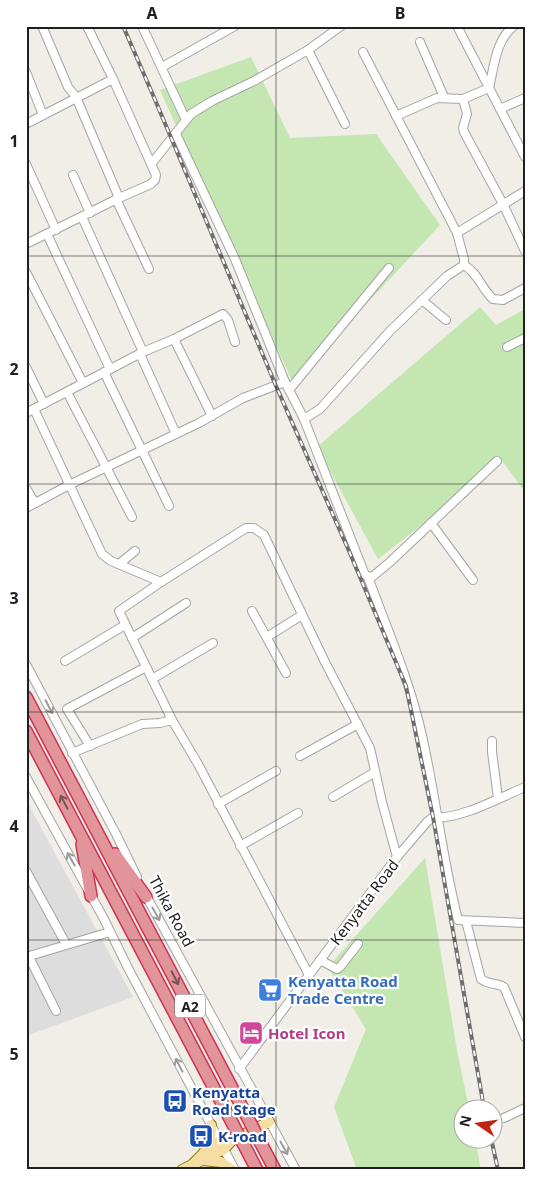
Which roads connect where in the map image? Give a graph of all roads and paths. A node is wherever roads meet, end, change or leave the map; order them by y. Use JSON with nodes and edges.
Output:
{"nodes":[{"id":1,"x":42,"y":26,"type":"edge"},
{"id":2,"x":88,"y":26,"type":"edge"},
{"id":3,"x":142,"y":26,"type":"edge"},
{"id":4,"x":235,"y":26,"type":"edge"},
{"id":5,"x":341,"y":26,"type":"edge"},
{"id":6,"x":457,"y":26,"type":"edge"},
{"id":7,"x":514,"y":26,"type":"edge"},
{"id":8,"x":420,"y":42,"type":"dead end"},
{"id":9,"x":308,"y":50,"type":"junction"},
{"id":10,"x":363,"y":52,"type":"dead end"},
{"id":11,"x":162,"y":67,"type":"junction"},
{"id":12,"x":26,"y":72,"type":"edge"},
{"id":13,"x":113,"y":79,"type":"junction"},
{"id":14,"x":489,"y":88,"type":"junction"},
{"id":15,"x":444,"y":97,"type":"junction"},
{"id":16,"x":76,"y":98,"type":"junction"},
{"id":17,"x":524,"y":98,"type":"edge"},
{"id":18,"x":463,"y":99,"type":"junction"},
{"id":19,"x":500,"y":109,"type":"junction"},
{"id":20,"x":43,"y":115,"type":"junction"},
{"id":21,"x":396,"y":116,"type":"junction"},
{"id":22,"x":186,"y":120,"type":"junction"},
{"id":23,"x":26,"y":124,"type":"edge"},
{"id":24,"x":345,"y":124,"type":"dead end"},
{"id":25,"x":176,"y":134,"type":"junction"},
{"id":26,"x":525,"y":157,"type":"edge"},
{"id":27,"x":152,"y":163,"type":"junction"},
{"id":28,"x":26,"y":164,"type":"edge"},
{"id":29,"x":72,"y":175,"type":"dead end"},
{"id":30,"x":525,"y":191,"type":"edge"},
{"id":31,"x":118,"y":199,"type":"junction"},
{"id":32,"x":503,"y":204,"type":"junction"},
{"id":33,"x":86,"y":215,"type":"junction"},
{"id":34,"x":56,"y":230,"type":"junction"},
{"id":35,"x":457,"y":233,"type":"junction"},
{"id":36,"x":47,"y":234,"type":"junction"},
{"id":37,"x":26,"y":244,"type":"edge"},
{"id":38,"x":525,"y":251,"type":"edge"},
{"id":39,"x":464,"y":265,"type":"junction"},
{"id":40,"x":149,"y":268,"type":"dead end"},
{"id":41,"x":388,"y":268,"type":"dead end"},
{"id":42,"x":26,"y":272,"type":"edge"},
{"id":43,"x":525,"y":288,"type":"edge"},
{"id":44,"x":422,"y":300,"type":"junction"},
{"id":45,"x":446,"y":320,"type":"dead end"},
{"id":46,"x":525,"y":338,"type":"edge"},
{"id":47,"x":174,"y":339,"type":"junction"},
{"id":48,"x":235,"y":342,"type":"dead end"},
{"id":49,"x":507,"y":347,"type":"dead end"},
{"id":50,"x":141,"y":353,"type":"junction"},
{"id":51,"x":26,"y":367,"type":"edge"},
{"id":52,"x":107,"y":370,"type":"junction"},
{"id":53,"x":84,"y":383,"type":"junction"},
{"id":54,"x":287,"y":386,"type":"junction"},
{"id":55,"x":68,"y":392,"type":"junction"},
{"id":56,"x":44,"y":404,"type":"junction"},
{"id":57,"x":30,"y":411,"type":"edge"},
{"id":58,"x":212,"y":416,"type":"junction"},
{"id":59,"x":304,"y":419,"type":"junction"},
{"id":60,"x":176,"y":434,"type":"junction"},
{"id":61,"x":142,"y":450,"type":"junction"},
{"id":62,"x":497,"y":461,"type":"dead end"},
{"id":63,"x":106,"y":468,"type":"junction"},
{"id":64,"x":69,"y":485,"type":"junction"},
{"id":65,"x":26,"y":488,"type":"edge"},
{"id":66,"x":35,"y":503,"type":"junction"},
{"id":67,"x":169,"y":506,"type":"dead end"},
{"id":68,"x":26,"y":508,"type":"edge"},
{"id":69,"x":132,"y":517,"type":"dead end"},
{"id":70,"x":431,"y":523,"type":"junction"},
{"id":71,"x":135,"y":551,"type":"dead end"},
{"id":72,"x":119,"y":564,"type":"junction"},
{"id":73,"x":368,"y":577,"type":"junction"},
{"id":74,"x":473,"y":580,"type":"dead end"},
{"id":75,"x":161,"y":582,"type":"junction"},
{"id":76,"x":186,"y":602,"type":"dead end"},
{"id":77,"x":252,"y":611,"type":"dead end"},
{"id":78,"x":302,"y":615,"type":"junction"},
{"id":79,"x":125,"y":625,"type":"junction"},
{"id":80,"x":267,"y":637,"type":"junction"},
{"id":81,"x":132,"y":638,"type":"junction"},
{"id":82,"x":213,"y":643,"type":"dead end"},
{"id":83,"x":65,"y":661,"type":"dead end"},
{"id":84,"x":26,"y":664,"type":"edge"},
{"id":85,"x":146,"y":667,"type":"junction"},
{"id":86,"x":286,"y":673,"type":"dead end"},
{"id":87,"x":152,"y":679,"type":"junction"},
{"id":88,"x":26,"y":697,"type":"edge"},
{"id":89,"x":172,"y":720,"type":"junction"},
{"id":90,"x":358,"y":724,"type":"junction"},
{"id":91,"x":27,"y":734,"type":"edge"},
{"id":92,"x":492,"y":741,"type":"dead end"},
{"id":93,"x":90,"y":746,"type":"junction"},
{"id":94,"x":72,"y":752,"type":"junction"},
{"id":95,"x":300,"y":756,"type":"dead end"},
{"id":96,"x":276,"y":771,"type":"dead end"},
{"id":97,"x":375,"y":772,"type":"junction"},
{"id":98,"x":27,"y":782,"type":"edge"},
{"id":99,"x":525,"y":787,"type":"edge"},
{"id":100,"x":333,"y":797,"type":"dead end"},
{"id":101,"x":498,"y":798,"type":"junction"},
{"id":102,"x":218,"y":804,"type":"junction"},
{"id":103,"x":298,"y":813,"type":"dead end"},
{"id":104,"x":437,"y":818,"type":"junction"},
{"id":105,"x":96,"y":829,"type":"junction"},
{"id":106,"x":80,"y":832,"type":"junction"},
{"id":107,"x":240,"y":846,"type":"junction"},
{"id":108,"x":397,"y":856,"type":"junction"},
{"id":109,"x":26,"y":871,"type":"edge"},
{"id":110,"x":91,"y":896,"type":"junction"},
{"id":111,"x":146,"y":897,"type":"junction"},
{"id":112,"x":466,"y":921,"type":"junction"},
{"id":113,"x":525,"y":923,"type":"edge"},
{"id":114,"x":110,"y":932,"type":"junction"},
{"id":115,"x":66,"y":944,"type":"junction"},
{"id":116,"x":358,"y":944,"type":"dead end"},
{"id":117,"x":28,"y":957,"type":"edge"},
{"id":118,"x":320,"y":960,"type":"junction"},
{"id":119,"x":309,"y":975,"type":"junction"},
{"id":120,"x":56,"y":1011,"type":"dead end"},
{"id":121,"x":525,"y":1037,"type":"edge"},
{"id":122,"x":240,"y":1069,"type":"junction"},
{"id":123,"x":525,"y":1108,"type":"edge"},
{"id":124,"x":504,"y":1118,"type":"dead end"},
{"id":125,"x":269,"y":1122,"type":"junction"},
{"id":126,"x":211,"y":1125,"type":"junction"},
{"id":127,"x":231,"y":1141,"type":"junction"},
{"id":128,"x":200,"y":1159,"type":"junction"},
{"id":129,"x":182,"y":1170,"type":"edge"},
{"id":130,"x":234,"y":1170,"type":"edge"},
{"id":131,"x":257,"y":1170,"type":"edge"},
{"id":132,"x":275,"y":1170,"type":"edge"},
{"id":133,"x":296,"y":1170,"type":"edge"}],
"edges":[{"from":1,"to":16,"type":"street"},
{"from":2,"to":13,"type":"street"},
{"from":3,"to":11,"type":"street"},
{"from":4,"to":11,"type":"street"},
{"from":5,"to":9,"type":"street"},
{"from":6,"to":14,"type":"street"},
{"from":7,"to":14,"type":"street"},
{"from":8,"to":15,"type":"street"},
{"from":9,"to":22,"type":"street"},
{"from":9,"to":24,"type":"street"},
{"from":10,"to":21,"type":"street"},
{"from":11,"to":22,"type":"street"},
{"from":12,"to":20,"type":"street"},
{"from":13,"to":16,"type":"street"},
{"from":13,"to":27,"type":"street"},
{"from":14,"to":18,"type":"street"},
{"from":14,"to":19,"type":"street"},
{"from":15,"to":18,"type":"street"},
{"from":15,"to":21,"type":"street"},
{"from":16,"to":20,"type":"street"},
{"from":16,"to":31,"type":"street"},
{"from":17,"to":19,"type":"street"},
{"from":18,"to":32,"type":"street"},
{"from":19,"to":26,"type":"street"},
{"from":20,"to":23,"type":"street"},
{"from":21,"to":35,"type":"street"},
{"from":22,"to":25,"type":"street"},
{"from":25,"to":27,"type":"street"},
{"from":25,"to":54,"type":"street"},
{"from":27,"to":31,"type":"street"},
{"from":28,"to":34,"type":"street"},
{"from":29,"to":33,"type":"street"},
{"from":30,"to":32,"type":"street"},
{"from":31,"to":33,"type":"street"},
{"from":31,"to":40,"type":"street"},
{"from":32,"to":35,"type":"street"},
{"from":32,"to":38,"type":"street"},
{"from":33,"to":34,"type":"street"},
{"from":33,"to":50,"type":"street"},
{"from":34,"to":36,"type":"street"},
{"from":35,"to":39,"type":"street"},
{"from":36,"to":37,"type":"street"},
{"from":36,"to":52,"type":"street"},
{"from":39,"to":43,"type":"street"},
{"from":39,"to":44,"type":"street"},
{"from":41,"to":54,"type":"street"},
{"from":42,"to":53,"type":"street"},
{"from":44,"to":45,"type":"street"},
{"from":44,"to":59,"type":"street"},
{"from":46,"to":49,"type":"street"},
{"from":47,"to":48,"type":"street"},
{"from":47,"to":50,"type":"street"},
{"from":47,"to":58,"type":"street"},
{"from":50,"to":52,"type":"street"},
{"from":50,"to":60,"type":"street"},
{"from":51,"to":56,"type":"street"},
{"from":52,"to":53,"type":"street"},
{"from":52,"to":61,"type":"street"},
{"from":53,"to":55,"type":"street"},
{"from":54,"to":58,"type":"street"},
{"from":54,"to":59,"type":"street"},
{"from":55,"to":56,"type":"street"},
{"from":55,"to":63,"type":"street"},
{"from":56,"to":57,"type":"street"},
{"from":57,"to":64,"type":"street"},
{"from":58,"to":60,"type":"street"},
{"from":59,"to":73,"type":"street"},
{"from":60,"to":61,"type":"street"},
{"from":61,"to":63,"type":"street"},
{"from":61,"to":67,"type":"street"},
{"from":62,"to":70,"type":"street"},
{"from":63,"to":64,"type":"street"},
{"from":63,"to":69,"type":"street"},
{"from":64,"to":66,"type":"street"},
{"from":64,"to":72,"type":"street"},
{"from":65,"to":66,"type":"street"},
{"from":66,"to":68,"type":"street"},
{"from":70,"to":73,"type":"street"},
{"from":70,"to":74,"type":"street"},
{"from":71,"to":72,"type":"street"},
{"from":72,"to":75,"type":"street"},
{"from":73,"to":104,"type":"street"},
{"from":75,"to":78,"type":"street"},
{"from":75,"to":79,"type":"street"},
{"from":76,"to":81,"type":"street"},
{"from":77,"to":80,"type":"street"},
{"from":78,"to":80,"type":"street"},
{"from":78,"to":90,"type":"street"},
{"from":79,"to":81,"type":"street"},
{"from":79,"to":83,"type":"street"},
{"from":80,"to":86,"type":"street"},
{"from":81,"to":85,"type":"street"},
{"from":82,"to":87,"type":"street"},
{"from":84,"to":94,"type":"street","name":"Thika Road","one_way":true},
{"from":85,"to":87,"type":"street"},
{"from":85,"to":93,"type":"street"},
{"from":87,"to":89,"type":"street"},
{"from":88,"to":105,"type":"highway","name":"Thika Road","number":"A2"},
{"from":89,"to":93,"type":"street"},
{"from":89,"to":102,"type":"street"},
{"from":90,"to":95,"type":"street"},
{"from":90,"to":97,"type":"street"},
{"from":106,"to":91,"type":"highway","number":"A2","one_way":true},
{"from":92,"to":101,"type":"street"},
{"from":93,"to":94,"type":"street"},
{"from":94,"to":111,"type":"street","name":"Thika Road"},
{"from":96,"to":102,"type":"street"},
{"from":97,"to":100,"type":"street"},
{"from":97,"to":108,"type":"street"},
{"from":110,"to":98,"type":"street","one_way":true},
{"from":99,"to":101,"type":"street","name":"Kenyatta Road"},
{"from":101,"to":104,"type":"street","name":"Kenyatta Road"},
{"from":102,"to":107,"type":"street"},
{"from":103,"to":107,"type":"street"},
{"from":104,"to":108,"type":"street","name":"Kenyatta Road"},
{"from":104,"to":112,"type":"street"},
{"from":105,"to":111,"type":"highway"},
{"from":105,"to":132,"type":"highway","name":"Thika Road","number":"A2","one_way":true,"bridge":true},
{"from":106,"to":110,"type":"highway"},
{"from":106,"to":127,"type":"highway","number":"A2"},
{"from":107,"to":119,"type":"street"},
{"from":108,"to":118,"type":"street","name":"Kenyatta Road"},
{"from":109,"to":115,"type":"street"},
{"from":110,"to":114,"type":"street"},
{"from":111,"to":122,"type":"street","name":"Thika Road","one_way":true},
{"from":112,"to":113,"type":"street"},
{"from":112,"to":121,"type":"street"},
{"from":114,"to":115,"type":"street"},
{"from":126,"to":114,"type":"street","one_way":true},
{"from":115,"to":117,"type":"street"},
{"from":116,"to":118,"type":"street"},
{"from":117,"to":120,"type":"street"},
{"from":118,"to":119,"type":"street","name":"Kenyatta Road"},
{"from":119,"to":122,"type":"street","name":"Kenyatta Road"},
{"from":122,"to":125,"type":"street","name":"Thika Road"},
{"from":123,"to":124,"type":"street"},
{"from":125,"to":127,"type":"main road"},
{"from":125,"to":133,"type":"street","name":"Thika Road","one_way":true},
{"from":126,"to":127,"type":"street"},
{"from":126,"to":128,"type":"main road"},
{"from":127,"to":128,"type":"main road"},
{"from":127,"to":130,"type":"street"},
{"from":127,"to":131,"type":"highway","number":"A2"},
{"from":128,"to":129,"type":"main road"},
{"from":128,"to":130,"type":"main road"}]}
